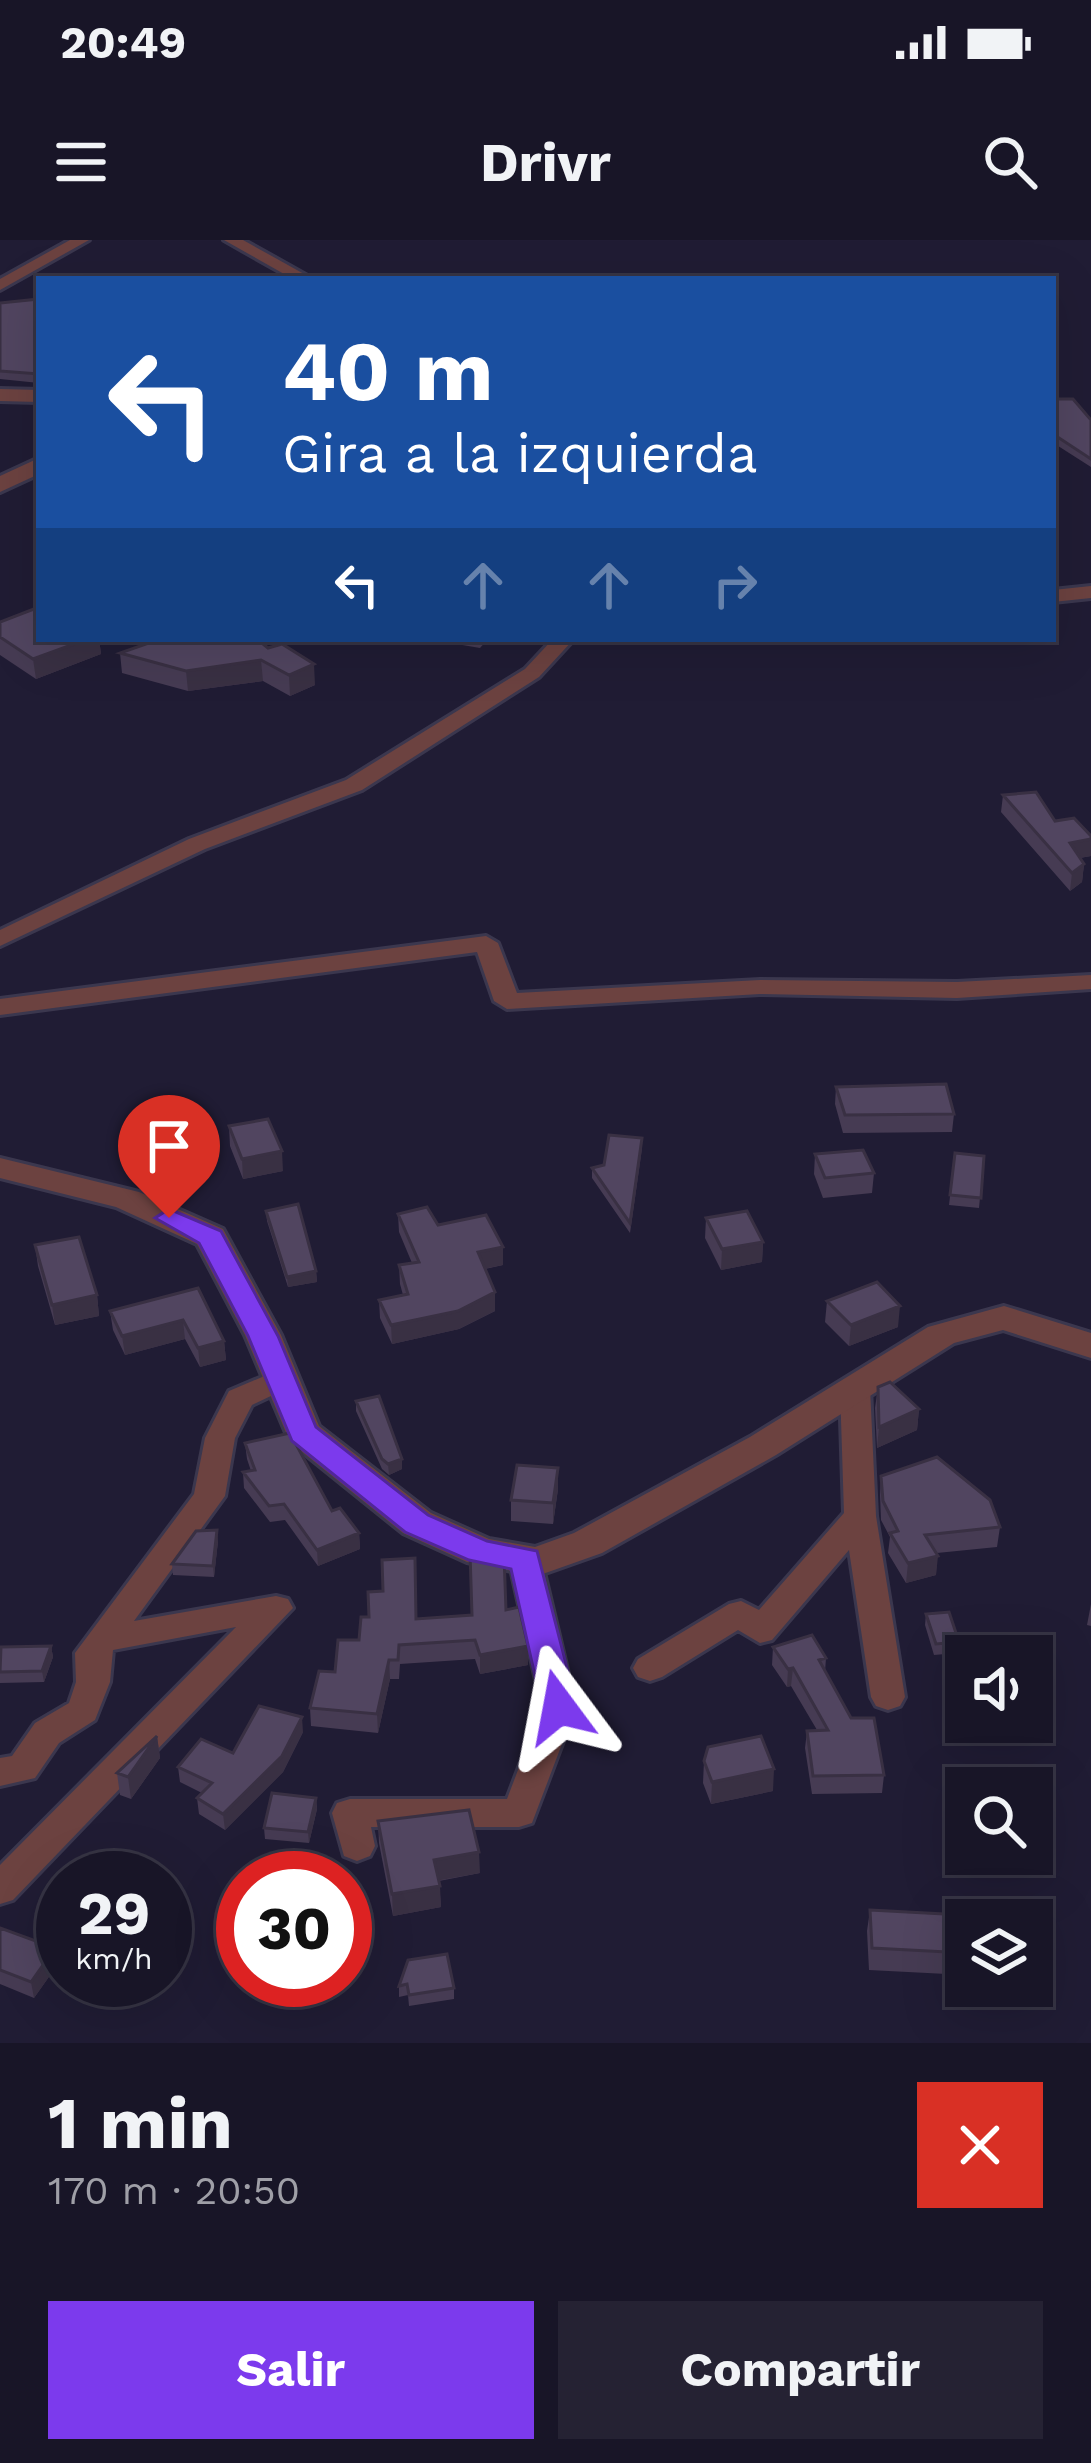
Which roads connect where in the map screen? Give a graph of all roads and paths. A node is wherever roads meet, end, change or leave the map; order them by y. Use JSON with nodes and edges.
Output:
{"nodes":[{"id":1,"x":81,"y":240,"type":"edge"},
{"id":2,"x":232,"y":240,"type":"edge"},
{"id":3,"x":299,"y":276,"type":"edge"},
{"id":4,"x":0,"y":286,"type":"edge"},
{"id":5,"x":0,"y":395,"type":"edge"},
{"id":6,"x":36,"y":396,"type":"edge"},
{"id":7,"x":36,"y":467,"type":"edge"},
{"id":8,"x":0,"y":485,"type":"edge"},
{"id":9,"x":1091,"y":592,"type":"edge"},
{"id":10,"x":1056,"y":596,"type":"edge"},
{"id":11,"x":561,"y":642,"type":"edge"},
{"id":12,"x":0,"y":939,"type":"edge"},
{"id":13,"x":1091,"y":982,"type":"edge"},
{"id":14,"x":0,"y":1007,"type":"edge"},
{"id":15,"x":0,"y":1168,"type":"edge"},
{"id":16,"x":1091,"y":1346,"type":"edge"},
{"id":17,"x":281,"y":1379,"type":"junction"},
{"id":18,"x":855,"y":1388,"type":"junction"},
{"id":19,"x":860,"y":1516,"type":"junction"},
{"id":20,"x":525,"y":1560,"type":"junction"},
{"id":21,"x":104,"y":1639,"type":"junction"},
{"id":22,"x":650,"y":1668,"type":"dead end"},
{"id":23,"x":888,"y":1696,"type":"dead end"},
{"id":24,"x":0,"y":1772,"type":"edge"},
{"id":25,"x":357,"y":1846,"type":"dead end"},
{"id":26,"x":0,"y":1889,"type":"edge"}],
"edges":[{"from":1,"to":4,"type":"street"},
{"from":2,"to":3,"type":"street"},
{"from":5,"to":6,"type":"street"},
{"from":7,"to":8,"type":"street"},
{"from":9,"to":10,"type":"street"},
{"from":11,"to":12,"type":"street"},
{"from":13,"to":14,"type":"street"},
{"from":15,"to":17,"type":"street"},
{"from":16,"to":18,"type":"street"},
{"from":17,"to":20,"type":"street"},
{"from":17,"to":21,"type":"street"},
{"from":18,"to":19,"type":"street"},
{"from":18,"to":20,"type":"street"},
{"from":19,"to":22,"type":"street"},
{"from":19,"to":23,"type":"street"},
{"from":20,"to":25,"type":"street"},
{"from":21,"to":24,"type":"street"},
{"from":21,"to":26,"type":"street"}]}
